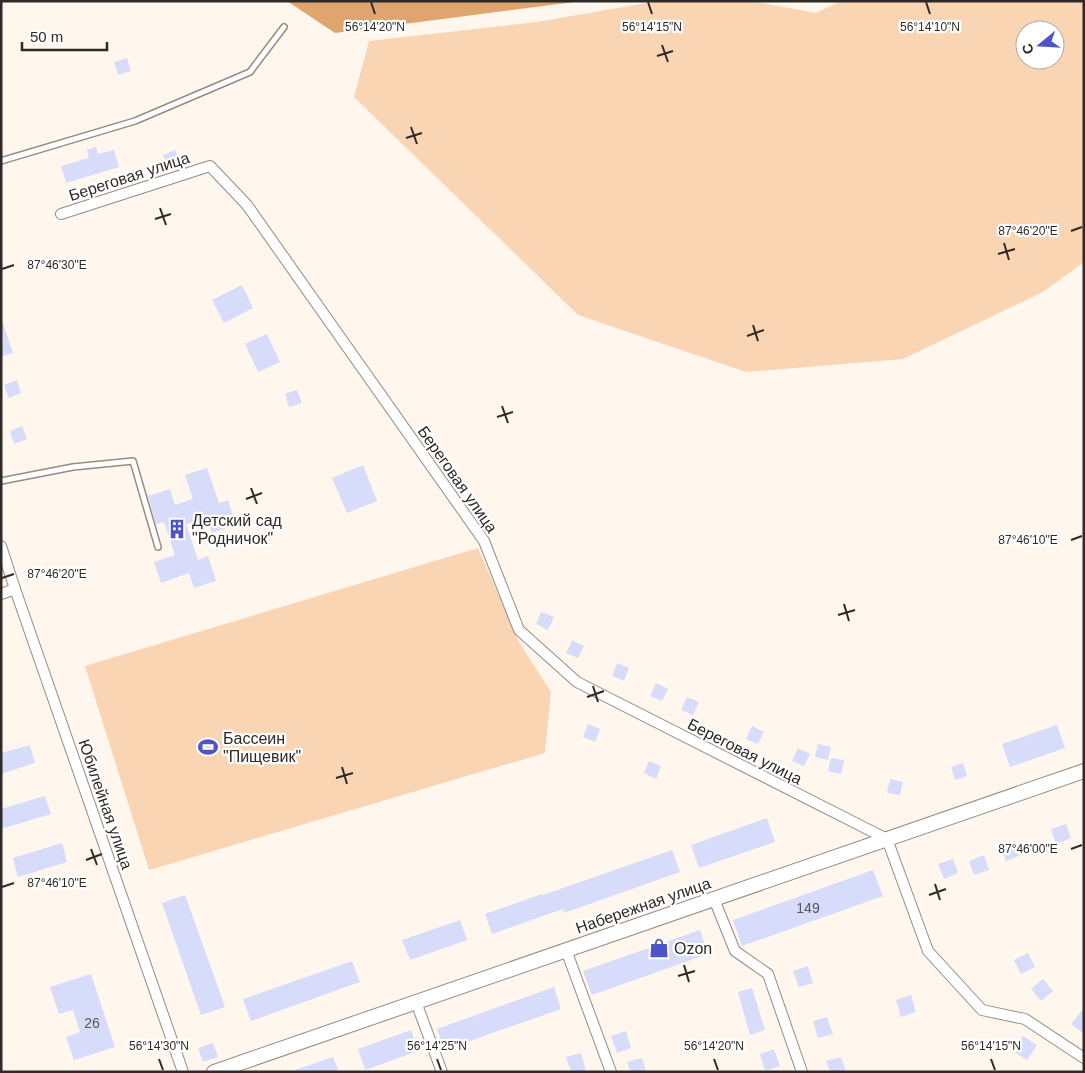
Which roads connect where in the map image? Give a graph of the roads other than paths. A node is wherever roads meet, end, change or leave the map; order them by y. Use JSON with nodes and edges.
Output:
{"nodes":[{"id":1,"x":284,"y":27,"type":"dead end"},
{"id":2,"x":1,"y":161,"type":"edge"},
{"id":3,"x":60,"y":214,"type":"dead end"},
{"id":4,"x":1,"y":481,"type":"edge"},
{"id":5,"x":1,"y":546,"type":"edge"},
{"id":6,"x":158,"y":547,"type":"dead end"},
{"id":7,"x":15,"y":589,"type":"junction"},
{"id":8,"x":1,"y":594,"type":"edge"},
{"id":9,"x":1084,"y":771,"type":"edge"},
{"id":10,"x":887,"y":839,"type":"junction"},
{"id":11,"x":714,"y":899,"type":"junction"},
{"id":12,"x":566,"y":950,"type":"junction"},
{"id":13,"x":416,"y":1002,"type":"junction"},
{"id":14,"x":1084,"y":1058,"type":"edge"},
{"id":15,"x":183,"y":1072,"type":"edge"},
{"id":16,"x":214,"y":1072,"type":"edge"},
{"id":17,"x":442,"y":1072,"type":"edge"},
{"id":18,"x":611,"y":1072,"type":"edge"},
{"id":19,"x":802,"y":1072,"type":"edge"}],
"edges":[{"from":1,"to":2,"type":"lane"},
{"from":3,"to":10,"type":"street","name":"Береговая улица"},
{"from":4,"to":6,"type":"lane"},
{"from":5,"to":7,"type":"street","name":"Юбилейная улица"},
{"from":7,"to":8,"type":"street"},
{"from":7,"to":15,"type":"street","name":"Юбилейная улица"},
{"from":9,"to":10,"type":"street","name":"Набережная улица"},
{"from":10,"to":11,"type":"street","name":"Набережная улица"},
{"from":10,"to":14,"type":"street"},
{"from":11,"to":12,"type":"street","name":"Набережная улица"},
{"from":11,"to":19,"type":"street"},
{"from":12,"to":13,"type":"street","name":"Набережная улица"},
{"from":12,"to":18,"type":"street"},
{"from":13,"to":16,"type":"street","name":"Набережная улица"},
{"from":13,"to":17,"type":"street"}]}
